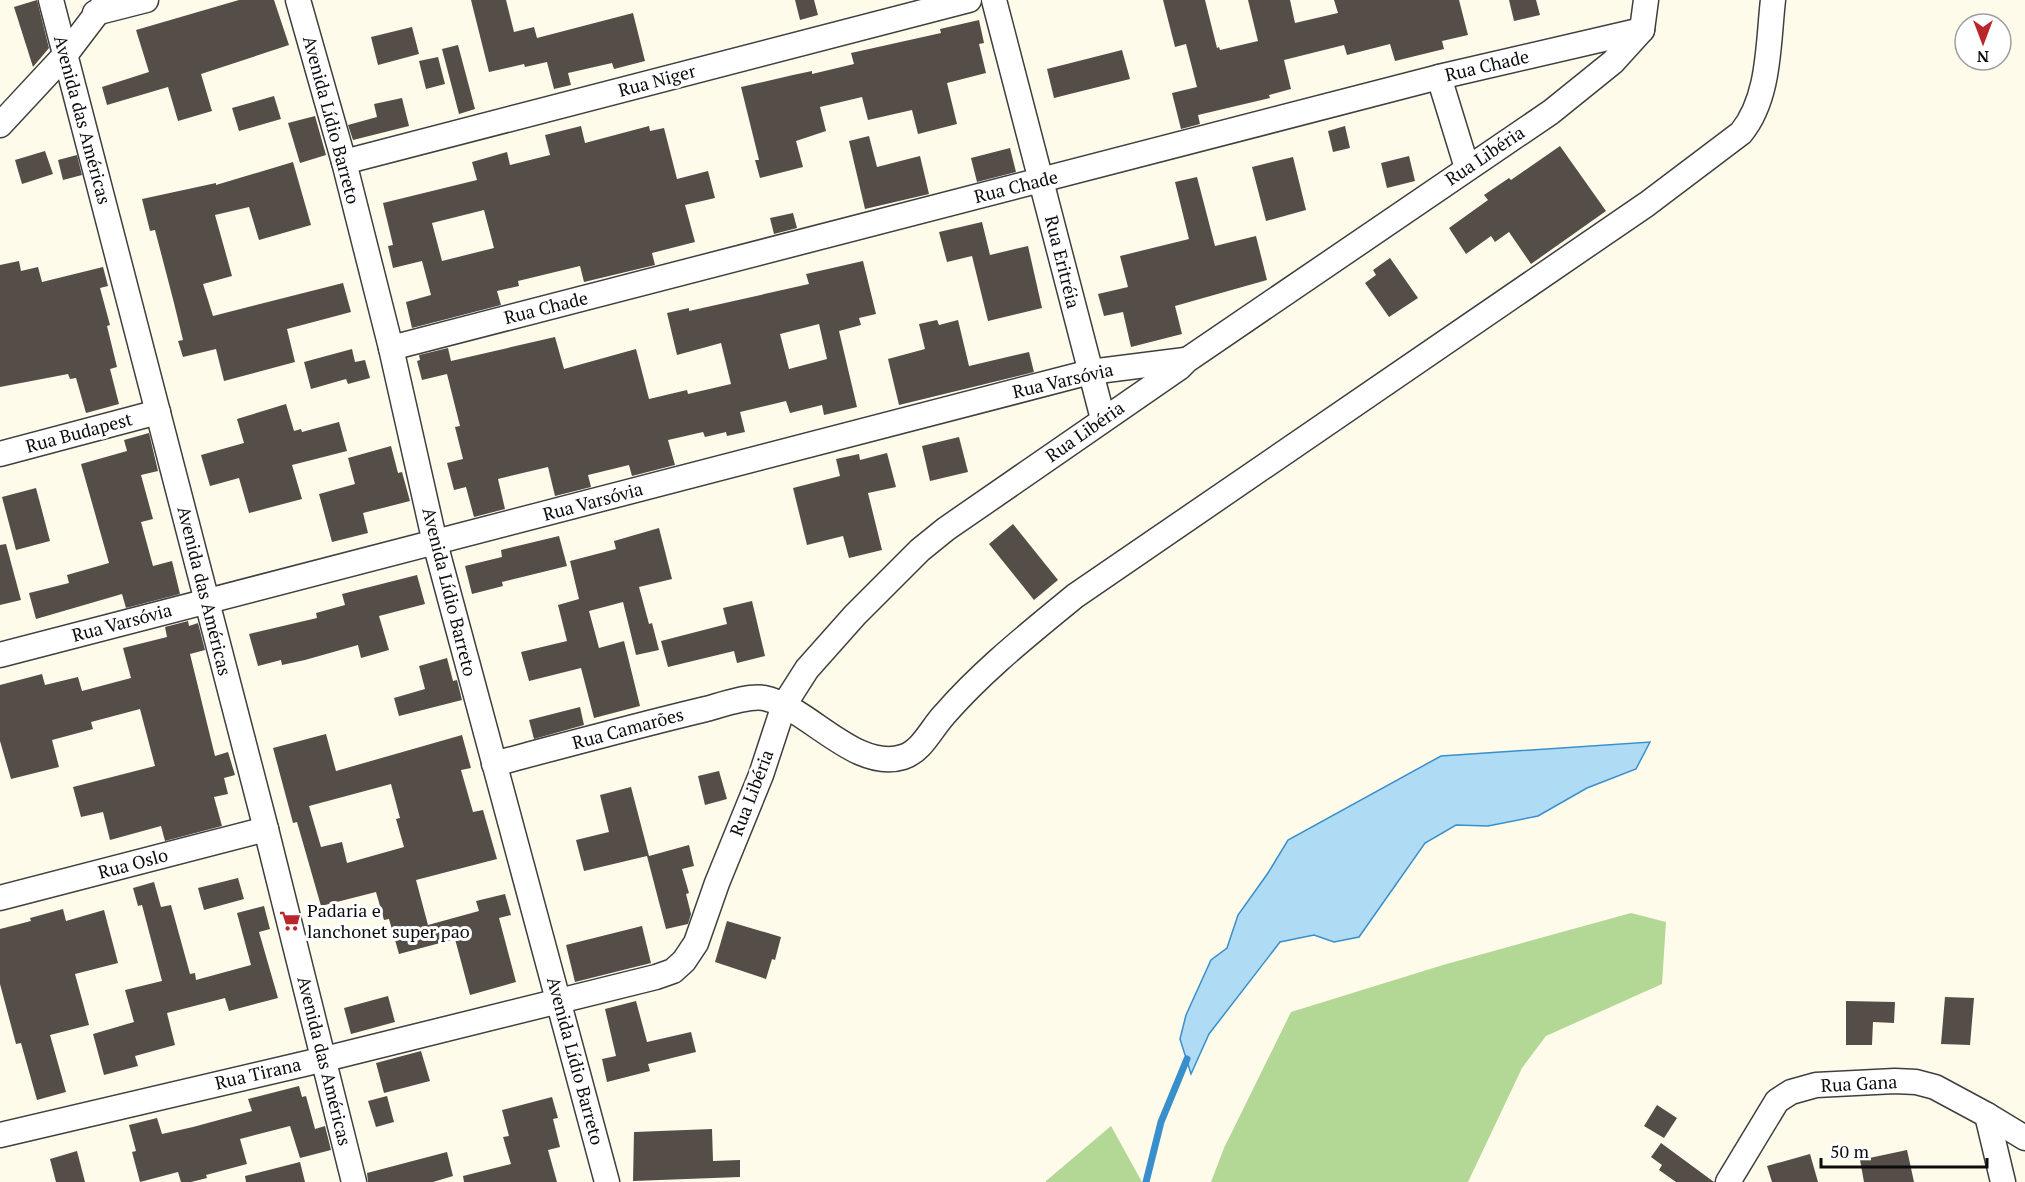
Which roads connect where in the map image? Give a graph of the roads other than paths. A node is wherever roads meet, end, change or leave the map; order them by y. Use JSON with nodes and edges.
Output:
{"nodes":[{"id":1,"x":51,"y":0,"type":"edge"},
{"id":2,"x":146,"y":0,"type":"edge"},
{"id":3,"x":298,"y":0,"type":"edge"},
{"id":4,"x":969,"y":0,"type":"edge"},
{"id":5,"x":994,"y":0,"type":"edge"},
{"id":6,"x":1646,"y":0,"type":"edge"},
{"id":7,"x":1773,"y":0,"type":"edge"},
{"id":8,"x":101,"y":7,"type":"edge"},
{"id":9,"x":1642,"y":30,"type":"junction"},
{"id":10,"x":66,"y":54,"type":"junction"},
{"id":11,"x":1440,"y":77,"type":"junction"},
{"id":12,"x":0,"y":125,"type":"edge"},
{"id":13,"x":344,"y":162,"type":"junction"},
{"id":14,"x":1467,"y":168,"type":"junction"},
{"id":15,"x":1041,"y":181,"type":"junction"},
{"id":16,"x":391,"y":348,"type":"junction"},
{"id":17,"x":1187,"y":360,"type":"junction"},
{"id":18,"x":1090,"y":372,"type":"junction"},
{"id":19,"x":158,"y":412,"type":"junction"},
{"id":20,"x":1103,"y":419,"type":"junction"},
{"id":21,"x":0,"y":454,"type":"edge"},
{"id":22,"x":435,"y":543,"type":"junction"},
{"id":23,"x":206,"y":602,"type":"junction"},
{"id":24,"x":0,"y":655,"type":"edge"},
{"id":25,"x":784,"y":705,"type":"junction"},
{"id":26,"x":494,"y":764,"type":"junction"},
{"id":27,"x":266,"y":829,"type":"junction"},
{"id":28,"x":0,"y":898,"type":"edge"},
{"id":29,"x":656,"y":977,"type":"joint"},
{"id":30,"x":558,"y":1000,"type":"junction"},
{"id":31,"x":325,"y":1059,"type":"junction"},
{"id":32,"x":1987,"y":1115,"type":"junction"},
{"id":33,"x":0,"y":1135,"type":"edge"},
{"id":34,"x":2025,"y":1138,"type":"edge"},
{"id":35,"x":354,"y":1182,"type":"edge"},
{"id":36,"x":607,"y":1182,"type":"edge"},
{"id":37,"x":1728,"y":1182,"type":"edge"},
{"id":38,"x":2003,"y":1182,"type":"edge"}],
"edges":[{"from":1,"to":10,"type":"street","name":"Avenida das Américas"},
{"from":2,"to":8,"type":"street"},
{"from":3,"to":13,"type":"street","name":"Avenida Lídio Barreto"},
{"from":4,"to":13,"type":"street","name":"Rua Niger"},
{"from":5,"to":15,"type":"street","name":"Rua Eritréia"},
{"from":6,"to":9,"type":"street"},
{"from":7,"to":25,"type":"street"},
{"from":8,"to":10,"type":"street"},
{"from":9,"to":11,"type":"street","name":"Rua Chade"},
{"from":9,"to":14,"type":"street","name":"Rua Libéria"},
{"from":10,"to":12,"type":"street"},
{"from":10,"to":19,"type":"street","name":"Avenida das Américas"},
{"from":11,"to":14,"type":"street"},
{"from":11,"to":15,"type":"street","name":"Rua Chade"},
{"from":13,"to":16,"type":"street","name":"Avenida Lídio Barreto"},
{"from":14,"to":17,"type":"street","name":"Rua Libéria"},
{"from":15,"to":16,"type":"street","name":"Rua Chade"},
{"from":15,"to":18,"type":"street","name":"Rua Eritréia"},
{"from":16,"to":22,"type":"street","name":"Avenida Lídio Barreto"},
{"from":17,"to":18,"type":"street","name":"Rua Varsóvia"},
{"from":17,"to":20,"type":"street","name":"Rua Libéria"},
{"from":18,"to":20,"type":"street","name":"Rua Eritréia"},
{"from":18,"to":22,"type":"street","name":"Rua Varsóvia"},
{"from":19,"to":21,"type":"street","name":"Rua Budapest"},
{"from":19,"to":23,"type":"street","name":"Avenida das Américas"},
{"from":20,"to":25,"type":"street","name":"Rua Libéria"},
{"from":22,"to":23,"type":"street","name":"Rua Varsóvia"},
{"from":22,"to":26,"type":"street","name":"Avenida Lídio Barreto"},
{"from":23,"to":24,"type":"street","name":"Rua Varsóvia"},
{"from":23,"to":27,"type":"street","name":"Avenida das Américas"},
{"from":25,"to":26,"type":"street","name":"Rua Camarões"},
{"from":25,"to":29,"type":"street","name":"Rua Libéria"},
{"from":26,"to":30,"type":"street","name":"Avenida Lídio Barreto"},
{"from":27,"to":28,"type":"street","name":"Rua Oslo"},
{"from":27,"to":31,"type":"street","name":"Avenida das Américas"},
{"from":29,"to":30,"type":"street","name":"Rua Tirana"},
{"from":30,"to":31,"type":"street","name":"Rua Tirana"},
{"from":30,"to":36,"type":"street","name":"Avenida Lídio Barreto"},
{"from":31,"to":33,"type":"street","name":"Rua Tirana"},
{"from":31,"to":35,"type":"street","name":"Avenida das Américas"},
{"from":32,"to":34,"type":"street","name":"Rua Gana"},
{"from":32,"to":37,"type":"street","name":"Rua Gana"},
{"from":32,"to":38,"type":"street"}]}
